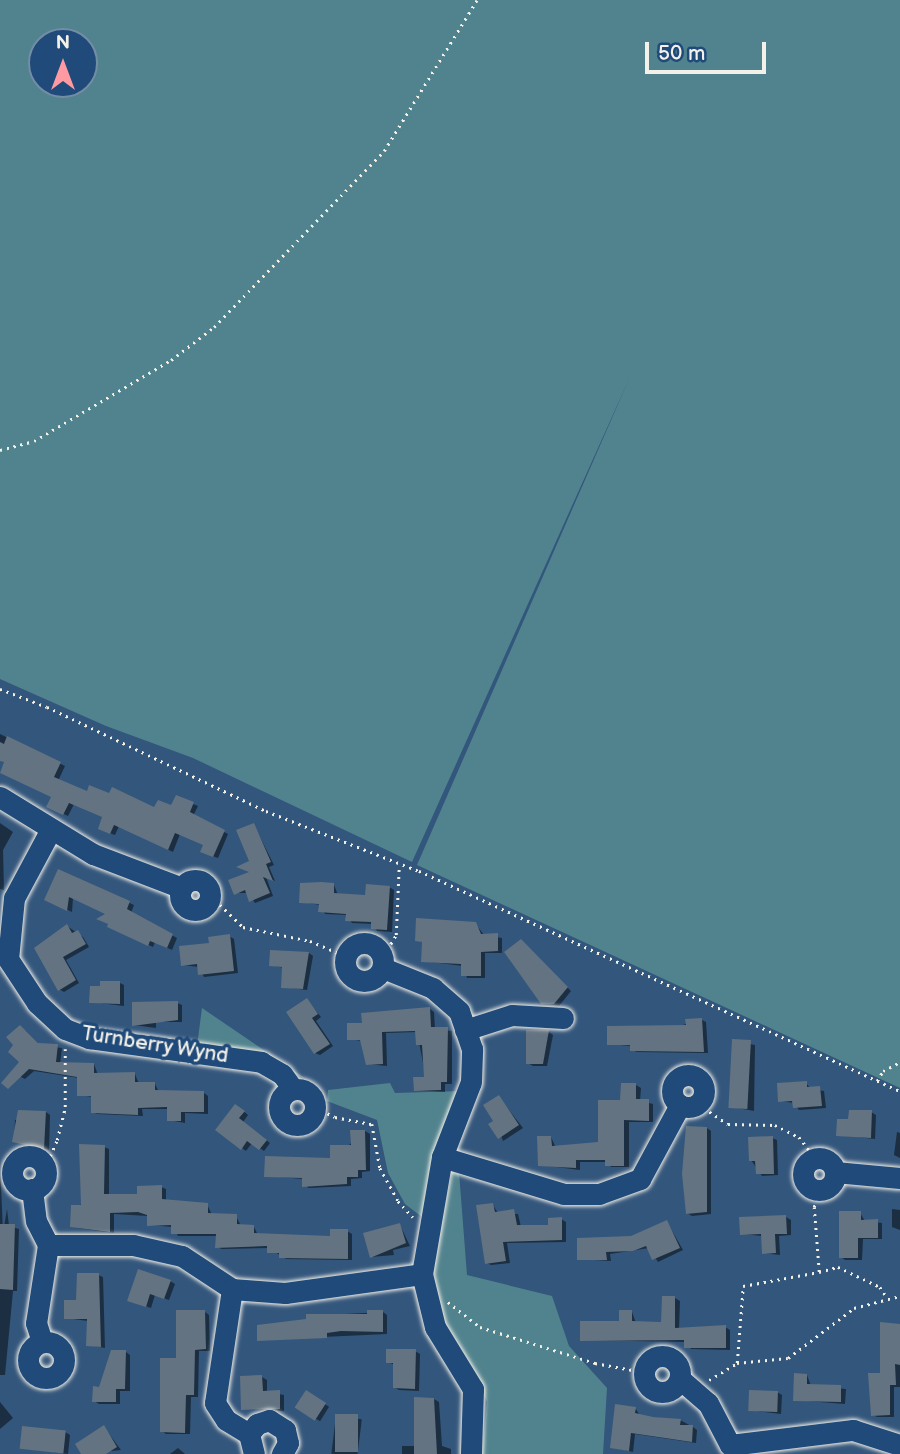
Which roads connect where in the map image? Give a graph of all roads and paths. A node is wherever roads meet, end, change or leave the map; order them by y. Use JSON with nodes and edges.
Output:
{"nodes":[{"id":1,"x":477,"y":0,"type":"edge"},
{"id":2,"x":0,"y":450,"type":"edge"},
{"id":3,"x":0,"y":689,"type":"edge"},
{"id":4,"x":0,"y":797,"type":"edge"},
{"id":5,"x":50,"y":831,"type":"junction"},
{"id":6,"x":398,"y":865,"type":"junction"},
{"id":7,"x":210,"y":895,"type":"joint"},
{"id":8,"x":346,"y":956,"type":"joint"},
{"id":9,"x":384,"y":965,"type":"junction"},
{"id":10,"x":564,"y":1018,"type":"dead end"},
{"id":11,"x":65,"y":1029,"type":"junction"},
{"id":12,"x":465,"y":1030,"type":"junction"},
{"id":13,"x":900,"y":1062,"type":"edge"},
{"id":14,"x":877,"y":1081,"type":"junction"},
{"id":15,"x":293,"y":1089,"type":"junction"},
{"id":16,"x":900,"y":1091,"type":"edge"},
{"id":17,"x":689,"y":1104,"type":"joint"},
{"id":18,"x":315,"y":1107,"type":"junction"},
{"id":19,"x":442,"y":1157,"type":"junction"},
{"id":20,"x":816,"y":1158,"type":"junction"},
{"id":21,"x":42,"y":1161,"type":"joint"},
{"id":22,"x":835,"y":1172,"type":"junction"},
{"id":23,"x":900,"y":1178,"type":"edge"},
{"id":24,"x":820,"y":1190,"type":"junction"},
{"id":25,"x":428,"y":1232,"type":"junction"},
{"id":26,"x":48,"y":1245,"type":"junction"},
{"id":27,"x":818,"y":1272,"type":"junction"},
{"id":28,"x":422,"y":1273,"type":"junction"},
{"id":29,"x":232,"y":1289,"type":"junction"},
{"id":30,"x":425,"y":1295,"type":"junction"},
{"id":31,"x":900,"y":1296,"type":"edge"},
{"id":32,"x":887,"y":1297,"type":"junction"},
{"id":33,"x":42,"y":1342,"type":"dead end"},
{"id":34,"x":737,"y":1363,"type":"junction"},
{"id":35,"x":643,"y":1372,"type":"joint"},
{"id":36,"x":687,"y":1384,"type":"junction"},
{"id":37,"x":252,"y":1444,"type":"edge"},
{"id":38,"x":900,"y":1445,"type":"edge"},
{"id":39,"x":730,"y":1449,"type":"edge"},
{"id":40,"x":282,"y":1454,"type":"edge"},
{"id":41,"x":471,"y":1454,"type":"edge"}],
"edges":[{"from":1,"to":2,"type":"path"},
{"from":3,"to":6,"type":"path"},
{"from":4,"to":5,"type":"street"},
{"from":5,"to":7,"type":"street"},
{"from":5,"to":11,"type":"street","name":"Turnberry Wynd"},
{"from":6,"to":9,"type":"path"},
{"from":6,"to":14,"type":"path"},
{"from":7,"to":8,"type":"path"},
{"from":8,"to":9,"type":"street"},
{"from":9,"to":12,"type":"street"},
{"from":10,"to":12,"type":"street"},
{"from":11,"to":15,"type":"street","name":"Turnberry Wynd"},
{"from":11,"to":21,"type":"path"},
{"from":12,"to":19,"type":"street"},
{"from":13,"to":14,"type":"path"},
{"from":14,"to":16,"type":"path"},
{"from":15,"to":18,"type":"street","name":"Turnberry Wynd"},
{"from":15,"to":18,"type":"street"},
{"from":17,"to":19,"type":"street"},
{"from":17,"to":20,"type":"path"},
{"from":18,"to":25,"type":"path"},
{"from":19,"to":25,"type":"street"},
{"from":20,"to":22,"type":"street"},
{"from":20,"to":24,"type":"street"},
{"from":21,"to":26,"type":"street"},
{"from":22,"to":23,"type":"street"},
{"from":22,"to":24,"type":"street"},
{"from":24,"to":27,"type":"path"},
{"from":25,"to":28,"type":"street"},
{"from":26,"to":29,"type":"street"},
{"from":26,"to":33,"type":"street"},
{"from":27,"to":32,"type":"path"},
{"from":27,"to":34,"type":"path"},
{"from":28,"to":29,"type":"street"},
{"from":28,"to":30,"type":"street"},
{"from":29,"to":37,"type":"street"},
{"from":30,"to":35,"type":"path"},
{"from":30,"to":41,"type":"street"},
{"from":31,"to":32,"type":"path"},
{"from":32,"to":34,"type":"path"},
{"from":34,"to":36,"type":"path"},
{"from":35,"to":36,"type":"street"},
{"from":36,"to":39,"type":"street"},
{"from":37,"to":40,"type":"street"},
{"from":38,"to":39,"type":"street"}]}
